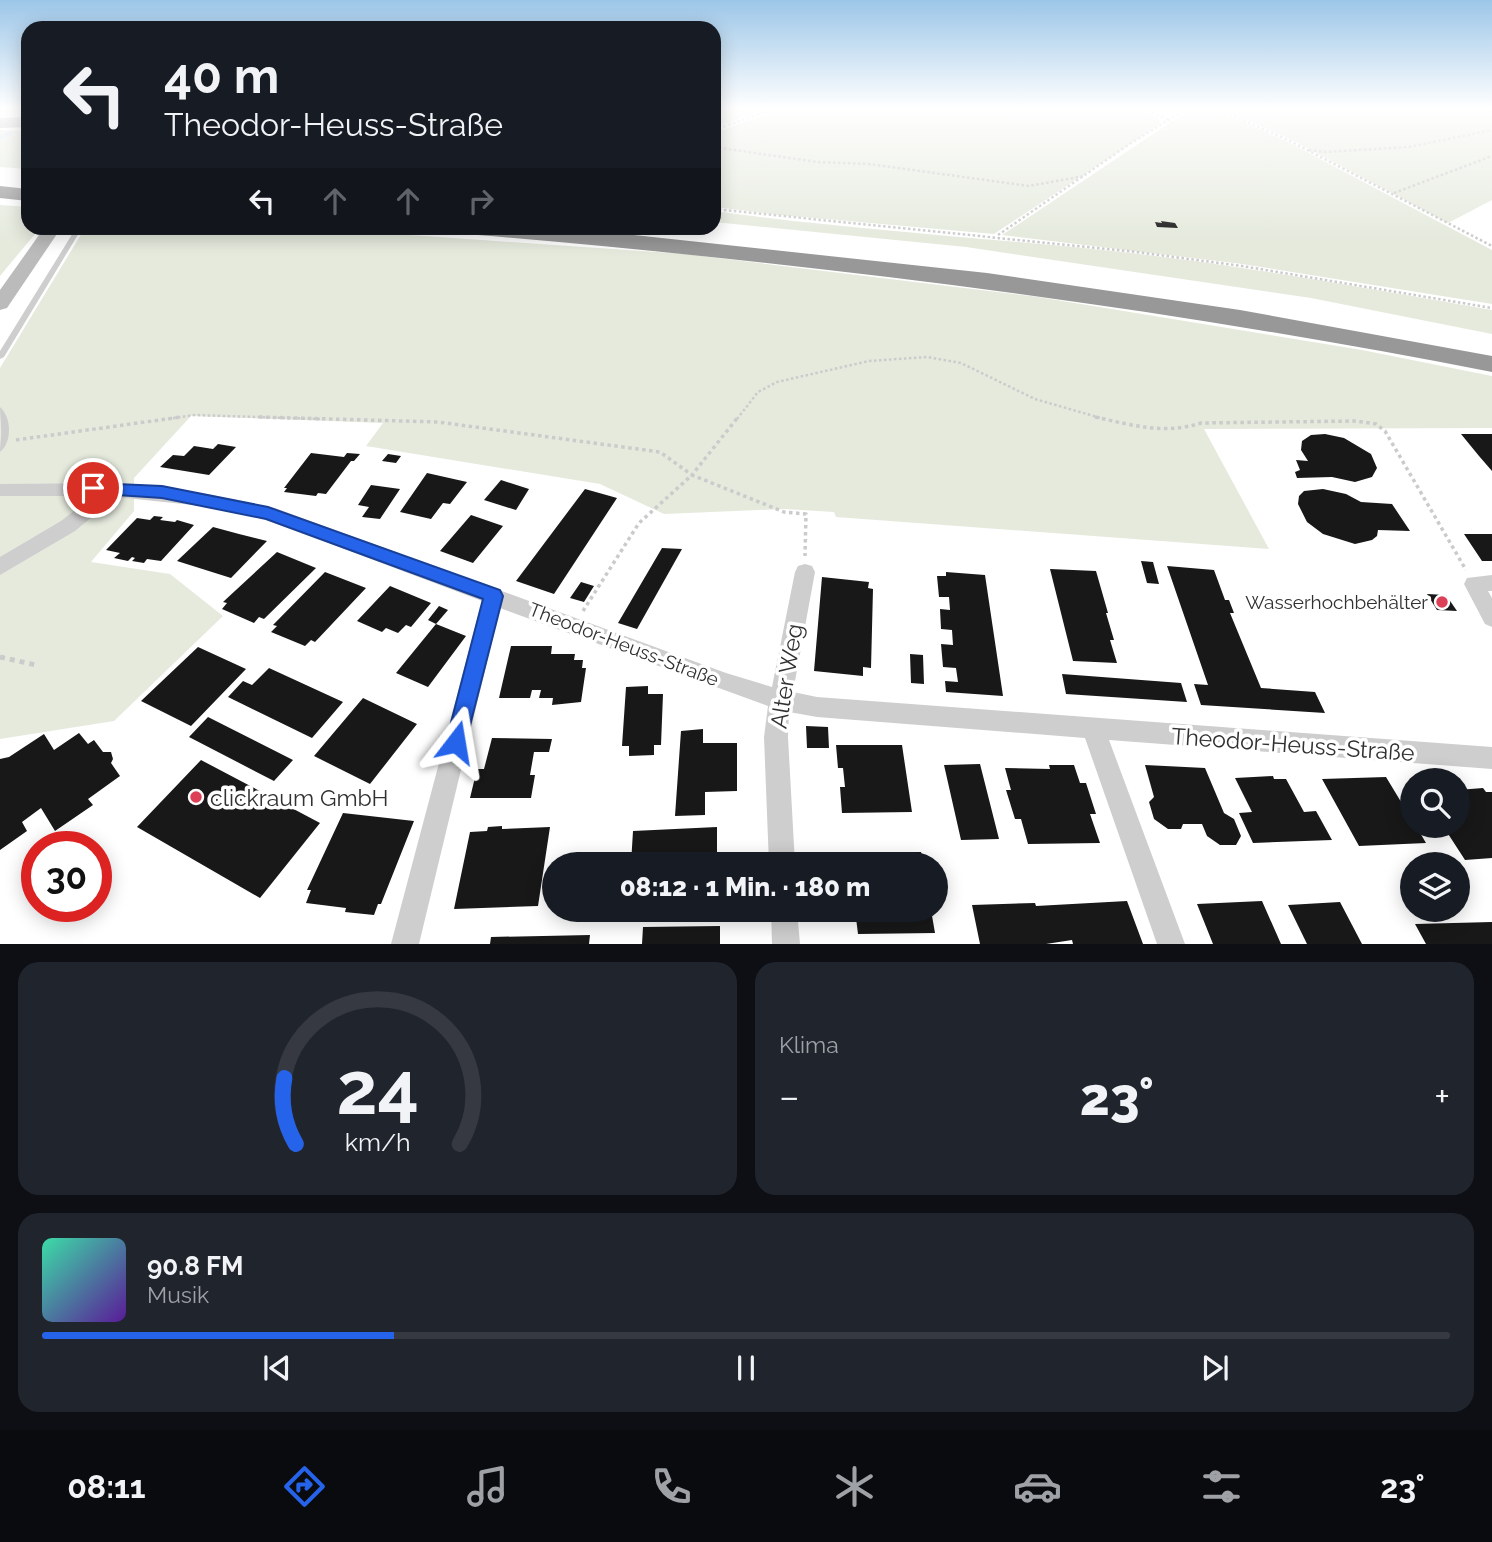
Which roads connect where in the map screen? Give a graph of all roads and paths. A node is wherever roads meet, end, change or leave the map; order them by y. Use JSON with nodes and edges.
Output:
{"nodes":[{"id":1,"x":749,"y":152,"type":"edge"},
{"id":2,"x":1121,"y":152,"type":"edge"},
{"id":3,"x":1311,"y":152,"type":"edge"},
{"id":4,"x":1492,"y":156,"type":"edge"},
{"id":5,"x":1084,"y":176,"type":"junction"},
{"id":6,"x":0,"y":179,"type":"edge"},
{"id":7,"x":21,"y":180,"type":"edge"},
{"id":8,"x":0,"y":192,"type":"edge"},
{"id":9,"x":21,"y":194,"type":"edge"},
{"id":10,"x":1392,"y":194,"type":"junction"},
{"id":11,"x":721,"y":210,"type":"edge"},
{"id":12,"x":47,"y":235,"type":"edge"},
{"id":13,"x":75,"y":235,"type":"edge"},
{"id":14,"x":556,"y":235,"type":"edge"},
{"id":15,"x":721,"y":235,"type":"edge"},
{"id":16,"x":996,"y":236,"type":"junction"},
{"id":17,"x":1492,"y":246,"type":"edge"},
{"id":18,"x":0,"y":304,"type":"edge"},
{"id":19,"x":1492,"y":308,"type":"edge"},
{"id":20,"x":1492,"y":345,"type":"edge"},
{"id":21,"x":0,"y":357,"type":"edge"},
{"id":22,"x":1492,"y":364,"type":"edge"},
{"id":23,"x":0,"y":410,"type":"edge"},
{"id":24,"x":2,"y":445,"type":"edge"},
{"id":25,"x":692,"y":475,"type":"junction"},
{"id":26,"x":114,"y":489,"type":"junction"},
{"id":27,"x":0,"y":490,"type":"edge"},
{"id":28,"x":0,"y":567,"type":"edge"},
{"id":29,"x":805,"y":572,"type":"joint"},
{"id":30,"x":1483,"y":584,"type":"edge"},
{"id":31,"x":494,"y":596,"type":"junction"},
{"id":32,"x":1492,"y":618,"type":"edge"},
{"id":33,"x":574,"y":626,"type":"junction"},
{"id":34,"x":0,"y":657,"type":"edge"},
{"id":35,"x":36,"y":666,"type":"dead end"},
{"id":36,"x":780,"y":700,"type":"junction"},
{"id":37,"x":1094,"y":730,"type":"junction"},
{"id":38,"x":1492,"y":758,"type":"edge"},
{"id":39,"x":781,"y":852,"type":"edge"},
{"id":40,"x":785,"y":922,"type":"edge"},
{"id":41,"x":405,"y":943,"type":"edge"},
{"id":42,"x":786,"y":943,"type":"edge"},
{"id":43,"x":1171,"y":943,"type":"edge"}],
"edges":[{"from":1,"to":5,"type":"path"},
{"from":2,"to":5,"type":"path"},
{"from":3,"to":10,"type":"path"},
{"from":4,"to":10,"type":"path"},
{"from":5,"to":16,"type":"path"},
{"from":6,"to":7,"type":"highway"},
{"from":8,"to":9,"type":"highway"},
{"from":10,"to":17,"type":"path"},
{"from":11,"to":16,"type":"path"},
{"from":12,"to":18,"type":"main road"},
{"from":13,"to":21,"type":"lane"},
{"from":14,"to":22,"type":"highway"},
{"from":15,"to":20,"type":"highway"},
{"from":16,"to":19,"type":"path"},
{"from":23,"to":24,"type":"lane"},
{"from":24,"to":25,"type":"path"},
{"from":25,"to":29,"type":"path"},
{"from":25,"to":30,"type":"path"},
{"from":25,"to":33,"type":"path"},
{"from":26,"to":27,"type":"street","name":"Theodor-Heuss-Straße"},
{"from":26,"to":28,"type":"street"},
{"from":26,"to":31,"type":"street","name":"Theodor-Heuss-Straße"},
{"from":29,"to":36,"type":"street","name":"Alter Weg"},
{"from":30,"to":32,"type":"street"},
{"from":31,"to":33,"type":"street","name":"Theodor-Heuss-Straße"},
{"from":31,"to":41,"type":"street"},
{"from":33,"to":36,"type":"street","name":"Theodor-Heuss-Straße"},
{"from":34,"to":35,"type":"path"},
{"from":36,"to":37,"type":"street","name":"Theodor-Heuss-Straße"},
{"from":36,"to":39,"type":"street","name":"Alter Weg"},
{"from":37,"to":38,"type":"street","name":"Theodor-Heuss-Straße"},
{"from":37,"to":43,"type":"street"},
{"from":40,"to":42,"type":"street"}]}
